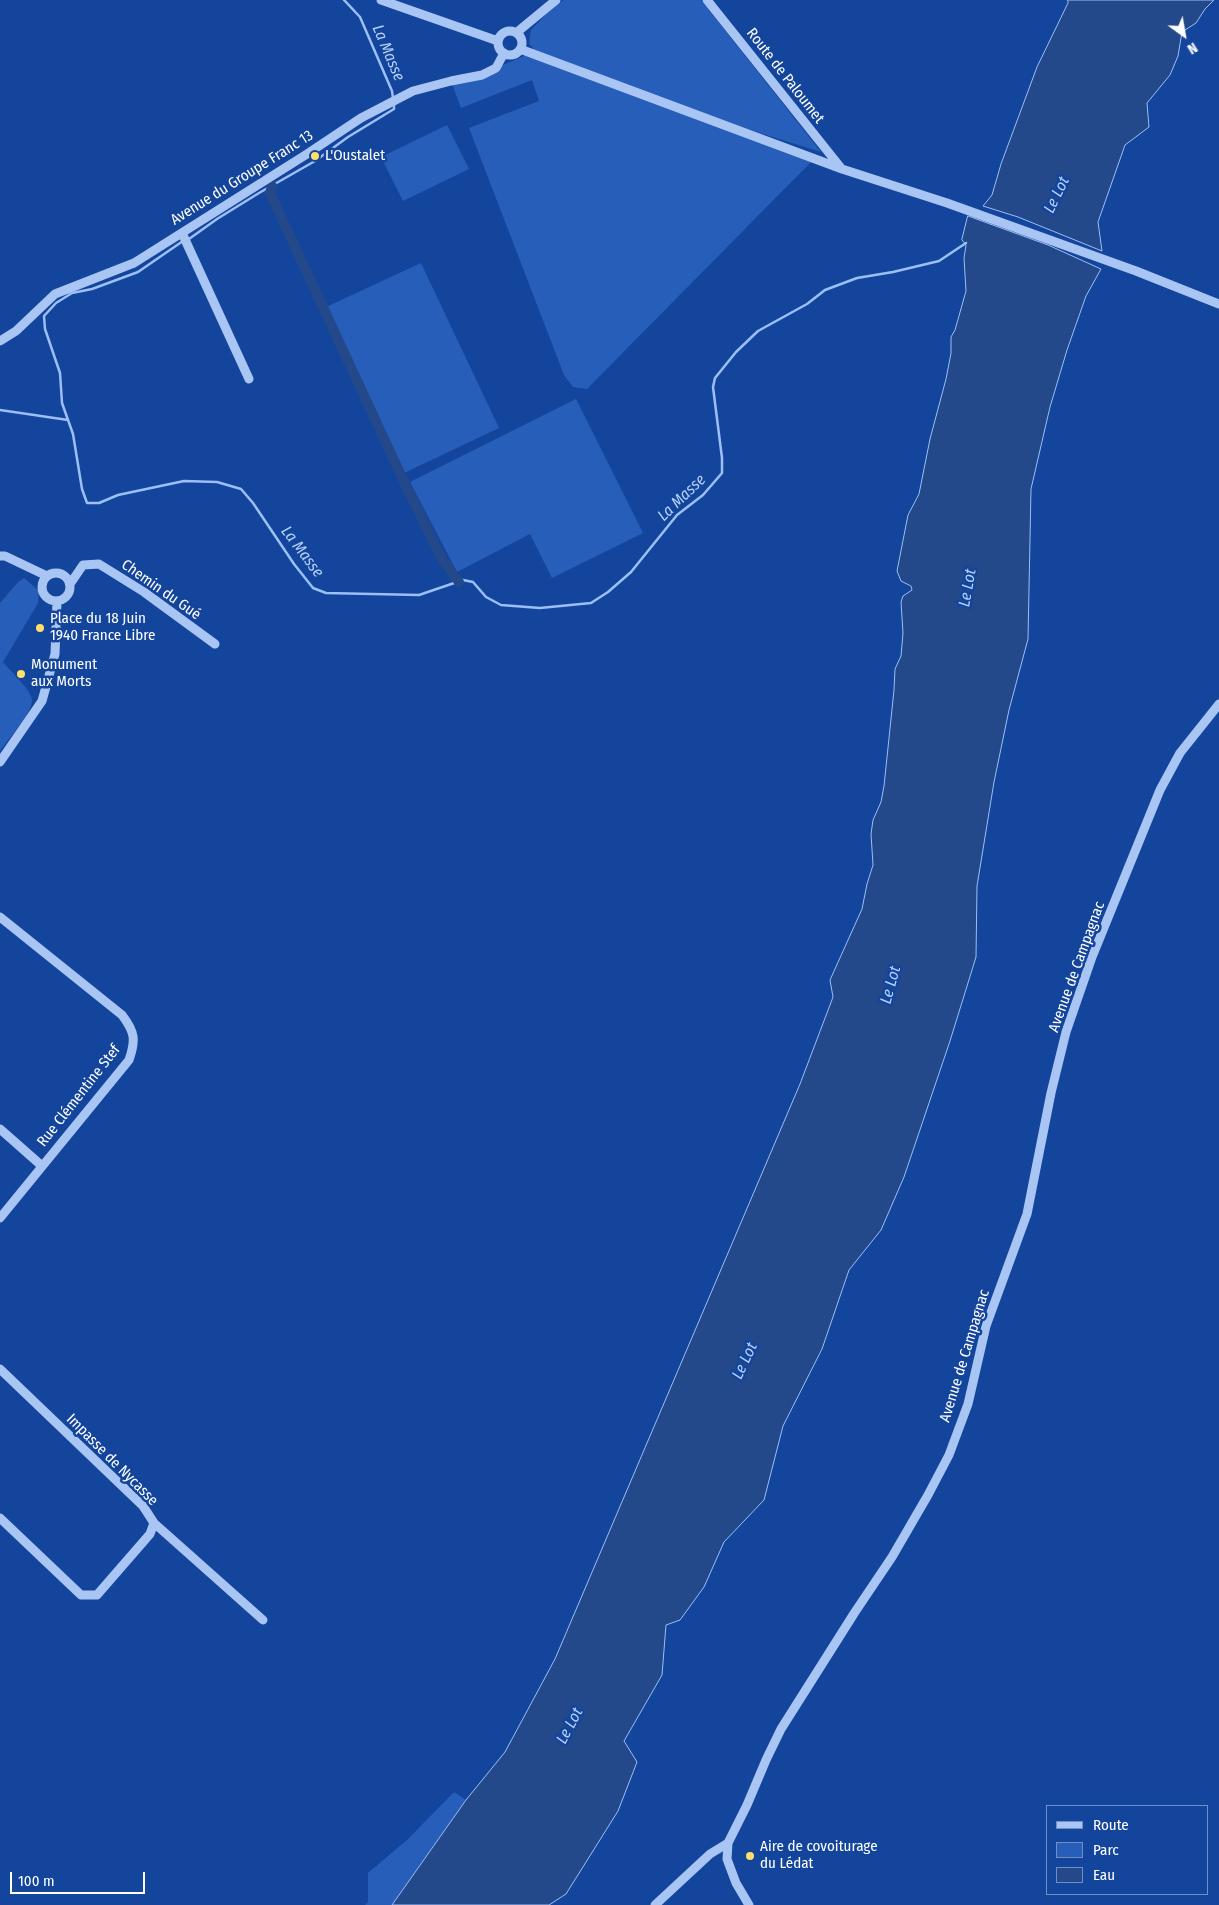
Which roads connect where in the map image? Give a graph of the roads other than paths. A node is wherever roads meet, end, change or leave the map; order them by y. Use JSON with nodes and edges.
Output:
{"nodes":[{"id":1,"x":380,"y":0,"type":"edge"},
{"id":2,"x":556,"y":0,"type":"edge"},
{"id":3,"x":707,"y":0,"type":"edge"},
{"id":4,"x":516,"y":33,"type":"junction"},
{"id":5,"x":498,"y":42,"type":"junction"},
{"id":6,"x":520,"y":49,"type":"junction"},
{"id":7,"x":504,"y":53,"type":"junction"},
{"id":8,"x":842,"y":169,"type":"junction"},
{"id":9,"x":182,"y":233,"type":"junction"},
{"id":10,"x":1219,"y":304,"type":"edge"},
{"id":11,"x":0,"y":341,"type":"edge"},
{"id":12,"x":249,"y":378,"type":"dead end"},
{"id":13,"x":0,"y":556,"type":"edge"},
{"id":14,"x":47,"y":576,"type":"junction"},
{"id":15,"x":70,"y":584,"type":"junction"},
{"id":16,"x":57,"y":601,"type":"junction"},
{"id":17,"x":214,"y":644,"type":"dead end"},
{"id":18,"x":1219,"y":704,"type":"edge"},
{"id":19,"x":0,"y":762,"type":"edge"},
{"id":20,"x":0,"y":917,"type":"edge"},
{"id":21,"x":0,"y":1129,"type":"edge"},
{"id":22,"x":42,"y":1166,"type":"junction"},
{"id":23,"x":0,"y":1218,"type":"edge"},
{"id":24,"x":0,"y":1369,"type":"edge"},
{"id":25,"x":0,"y":1518,"type":"edge"},
{"id":26,"x":154,"y":1523,"type":"junction"},
{"id":27,"x":263,"y":1620,"type":"dead end"},
{"id":28,"x":728,"y":1843,"type":"junction"},
{"id":29,"x":655,"y":1905,"type":"edge"},
{"id":30,"x":749,"y":1905,"type":"edge"}],
"edges":[{"from":1,"to":5,"type":"street"},
{"from":2,"to":4,"type":"street"},
{"from":3,"to":8,"type":"street","name":"Route de Paloumet"},
{"from":4,"to":5,"type":"street"},
{"from":4,"to":6,"type":"street"},
{"from":5,"to":7,"type":"street"},
{"from":6,"to":7,"type":"street"},
{"from":6,"to":8,"type":"street"},
{"from":7,"to":9,"type":"street","name":"Avenue du Groupe Franc 13"},
{"from":8,"to":10,"type":"street"},
{"from":9,"to":11,"type":"street","name":"Avenue du Groupe Franc 13"},
{"from":9,"to":12,"type":"street"},
{"from":13,"to":14,"type":"street"},
{"from":14,"to":15,"type":"street"},
{"from":14,"to":16,"type":"street"},
{"from":15,"to":16,"type":"street"},
{"from":15,"to":17,"type":"street","name":"Chemin du Gué"},
{"from":16,"to":19,"type":"street"},
{"from":18,"to":28,"type":"street","name":"Avenue de Campagnac"},
{"from":20,"to":22,"type":"street","name":"Rue Clémentine Stef"},
{"from":21,"to":22,"type":"street"},
{"from":22,"to":23,"type":"street","name":"Rue Clémentine Stef"},
{"from":24,"to":26,"type":"street","name":"Impasse de Nycasse"},
{"from":25,"to":26,"type":"street","name":"Impasse de Nycasse"},
{"from":26,"to":27,"type":"street"},
{"from":28,"to":29,"type":"street"},
{"from":28,"to":30,"type":"street"}]}
